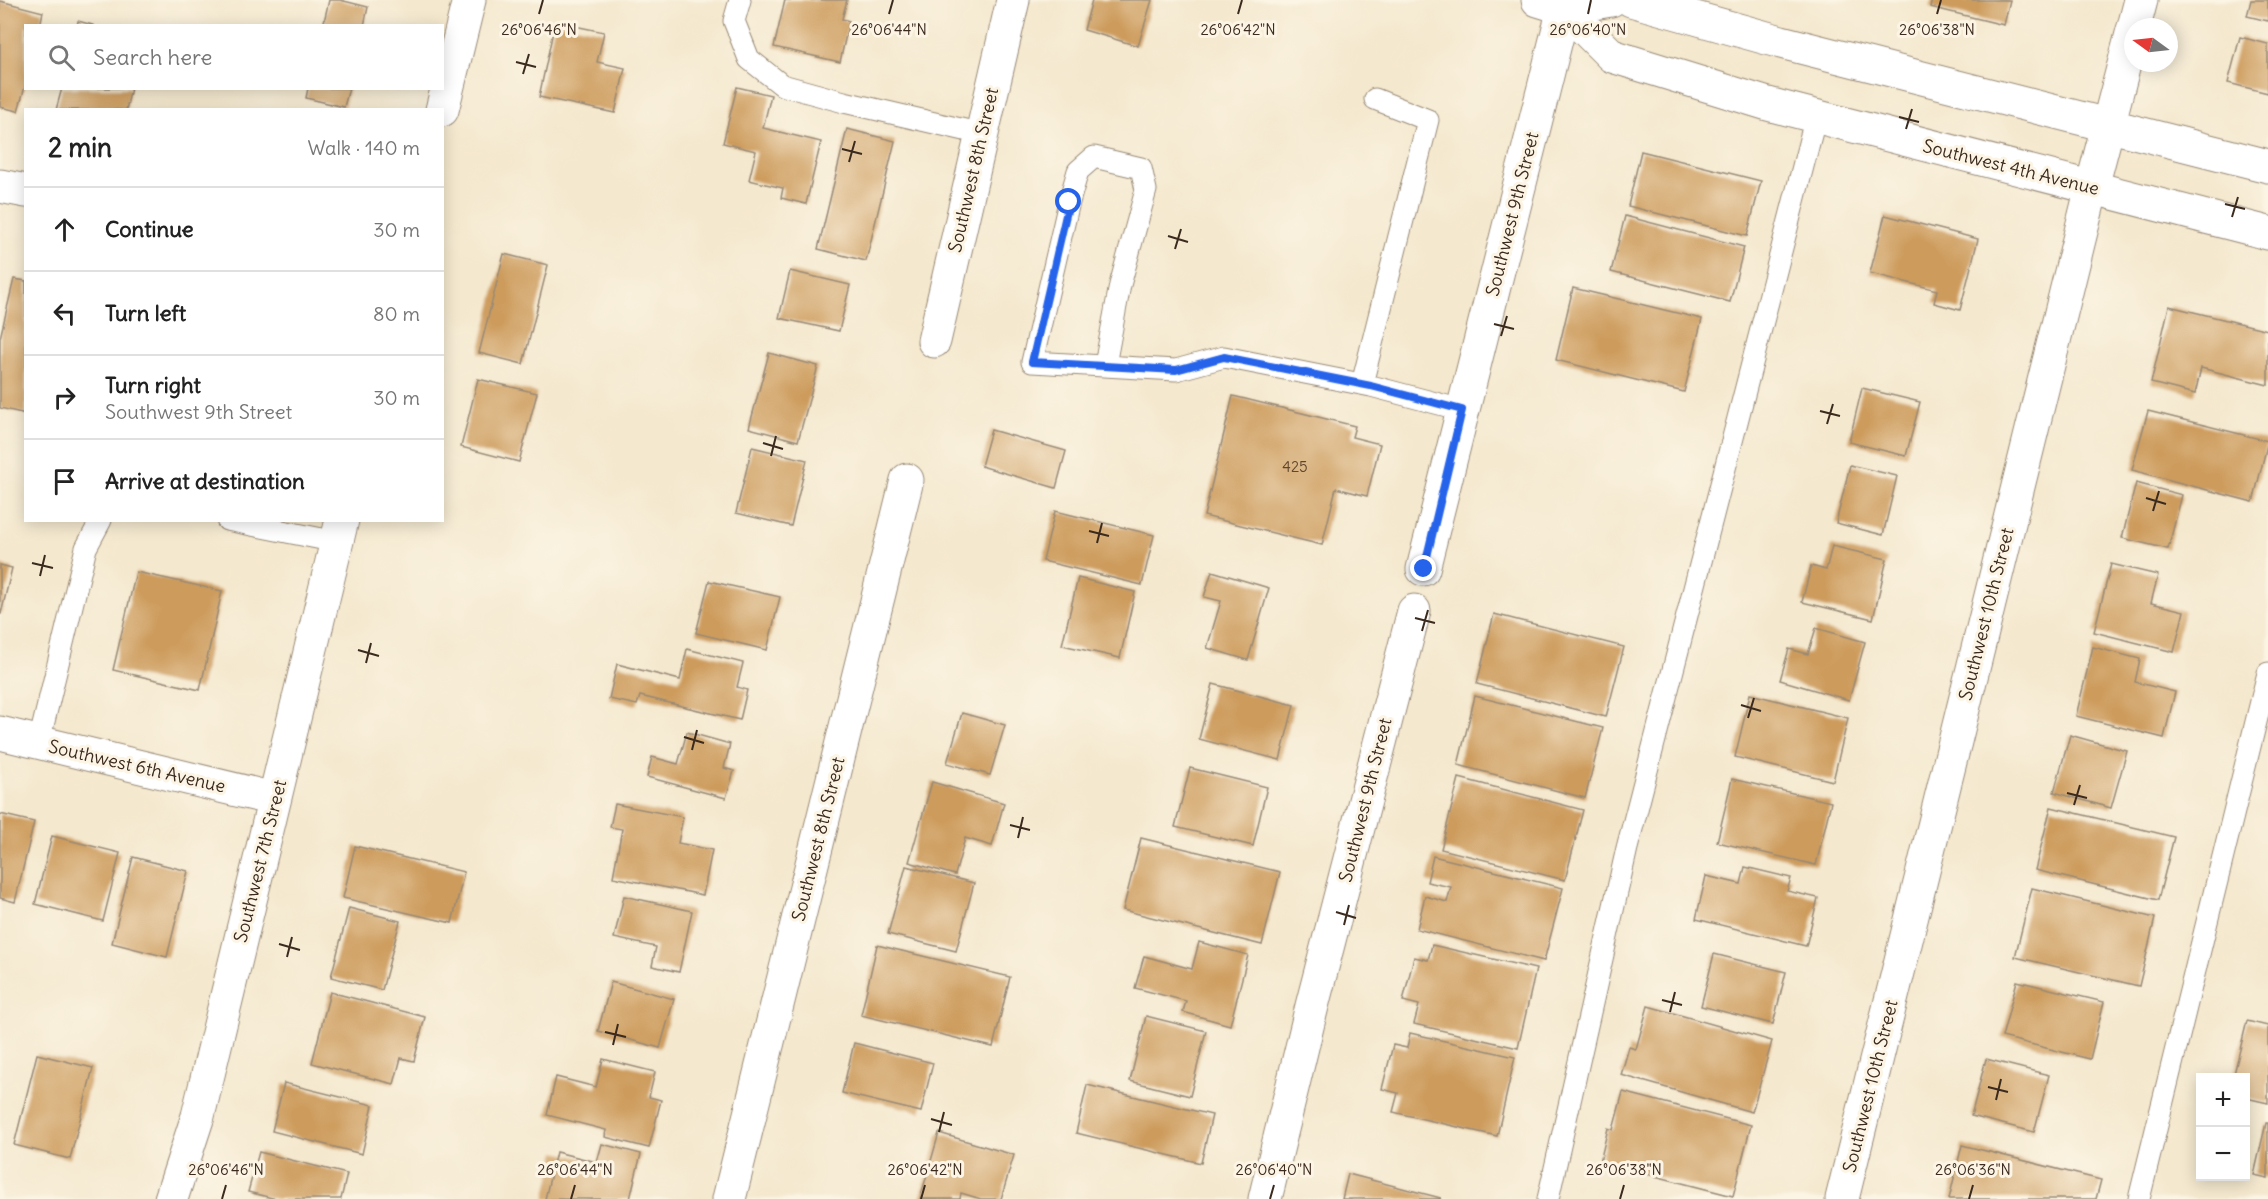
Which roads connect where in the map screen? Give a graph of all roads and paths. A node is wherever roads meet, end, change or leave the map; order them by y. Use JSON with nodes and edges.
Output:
{"nodes":[{"id":1,"x":469,"y":0,"type":"edge"},
{"id":2,"x":740,"y":0,"type":"edge"},
{"id":3,"x":1013,"y":0,"type":"edge"},
{"id":4,"x":1611,"y":0,"type":"edge"},
{"id":5,"x":1631,"y":0,"type":"edge"},
{"id":6,"x":2140,"y":0,"type":"edge"},
{"id":7,"x":1556,"y":3,"type":"edge"},
{"id":8,"x":2136,"y":18,"type":"edge"},
{"id":9,"x":2124,"y":65,"type":"edge"},
{"id":10,"x":1375,"y":99,"type":"dead end"},
{"id":11,"x":442,"y":108,"type":"edge"},
{"id":12,"x":1816,"y":116,"type":"junction"},
{"id":13,"x":2109,"y":126,"type":"junction"},
{"id":14,"x":982,"y":134,"type":"junction"},
{"id":15,"x":2268,"y":166,"type":"edge"},
{"id":16,"x":0,"y":186,"type":"edge"},
{"id":17,"x":2092,"y":188,"type":"junction"},
{"id":18,"x":24,"y":191,"type":"edge"},
{"id":19,"x":2268,"y":233,"type":"edge"},
{"id":20,"x":934,"y":340,"type":"dead end"},
{"id":21,"x":1105,"y":365,"type":"junction"},
{"id":22,"x":1362,"y":384,"type":"junction"},
{"id":23,"x":1462,"y":410,"type":"junction"},
{"id":24,"x":907,"y":480,"type":"dead end"},
{"id":25,"x":100,"y":522,"type":"edge"},
{"id":26,"x":248,"y":522,"type":"edge"},
{"id":27,"x":340,"y":531,"type":"edge"},
{"id":28,"x":1424,"y":569,"type":"dead end"},
{"id":29,"x":1414,"y":611,"type":"dead end"},
{"id":30,"x":2268,"y":673,"type":"edge"},
{"id":31,"x":0,"y":733,"type":"edge"},
{"id":32,"x":39,"y":742,"type":"junction"},
{"id":33,"x":274,"y":799,"type":"junction"},
{"id":34,"x":171,"y":1199,"type":"edge"},
{"id":35,"x":729,"y":1199,"type":"edge"},
{"id":36,"x":1265,"y":1199,"type":"edge"},
{"id":37,"x":1548,"y":1199,"type":"edge"},
{"id":38,"x":1842,"y":1199,"type":"edge"},
{"id":39,"x":2139,"y":1199,"type":"edge"}],
"edges":[{"from":1,"to":11,"type":"street"},
{"from":2,"to":14,"type":"lane"},
{"from":3,"to":14,"type":"street","name":"Southwest 8th Street"},
{"from":4,"to":7,"type":"street"},
{"from":5,"to":13,"type":"street"},
{"from":6,"to":8,"type":"street","name":"Southwest 10th Street"},
{"from":7,"to":12,"type":"street","name":"Southwest 4th Avenue"},
{"from":7,"to":23,"type":"street","name":"Southwest 9th Street"},
{"from":9,"to":13,"type":"street","name":"Southwest 10th Street"},
{"from":10,"to":22,"type":"lane"},
{"from":12,"to":17,"type":"street","name":"Southwest 4th Avenue"},
{"from":12,"to":37,"type":"lane"},
{"from":13,"to":15,"type":"street"},
{"from":13,"to":17,"type":"street","name":"Southwest 10th Street"},
{"from":14,"to":20,"type":"street","name":"Southwest 8th Street"},
{"from":16,"to":18,"type":"street"},
{"from":17,"to":19,"type":"street","name":"Southwest 4th Avenue"},
{"from":17,"to":38,"type":"street","name":"Southwest 10th Street"},
{"from":21,"to":21,"type":"lane"},
{"from":21,"to":22,"type":"lane"},
{"from":22,"to":23,"type":"lane"},
{"from":23,"to":28,"type":"street","name":"Southwest 9th Street"},
{"from":24,"to":35,"type":"street","name":"Southwest 8th Street"},
{"from":25,"to":32,"type":"lane"},
{"from":26,"to":27,"type":"lane"},
{"from":27,"to":33,"type":"street","name":"Southwest 7th Street"},
{"from":29,"to":36,"type":"street","name":"Southwest 9th Street"},
{"from":30,"to":39,"type":"lane"},
{"from":31,"to":32,"type":"street","name":"Southwest 6th Avenue"},
{"from":32,"to":33,"type":"street","name":"Southwest 6th Avenue"},
{"from":33,"to":34,"type":"street","name":"Southwest 7th Street"}]}
